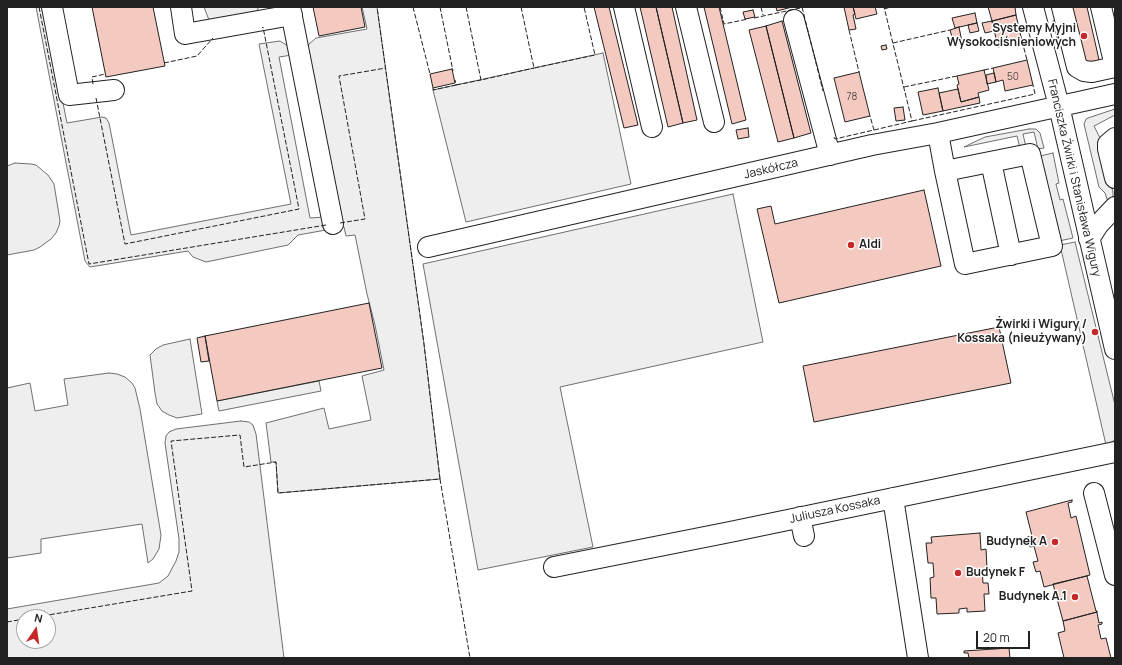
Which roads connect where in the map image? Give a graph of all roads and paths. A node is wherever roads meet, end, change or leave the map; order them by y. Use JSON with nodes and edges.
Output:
{"nodes":[{"id":1,"x":52,"y":7,"type":"edge"},
{"id":2,"x":180,"y":7,"type":"edge"},
{"id":3,"x":624,"y":7,"type":"edge"},
{"id":4,"x":686,"y":7,"type":"edge"},
{"id":5,"x":1033,"y":7,"type":"edge"},
{"id":6,"x":1062,"y":7,"type":"edge"},
{"id":7,"x":1101,"y":7,"type":"edge"},
{"id":8,"x":291,"y":11,"type":"edge"},
{"id":9,"x":794,"y":20,"type":"dead end"},
{"id":10,"x":1115,"y":67,"type":"edge"},
{"id":11,"x":114,"y":90,"type":"dead end"},
{"id":12,"x":1115,"y":94,"type":"edge"},
{"id":13,"x":1059,"y":106,"type":"junction"},
{"id":14,"x":714,"y":122,"type":"dead end"},
{"id":15,"x":652,"y":127,"type":"dead end"},
{"id":16,"x":938,"y":133,"type":"junction"},
{"id":17,"x":1115,"y":138,"type":"edge"},
{"id":18,"x":830,"y":155,"type":"junction"},
{"id":19,"x":991,"y":162,"type":"junction"},
{"id":20,"x":945,"y":171,"type":"junction"},
{"id":21,"x":1115,"y":178,"type":"edge"},
{"id":22,"x":1115,"y":207,"type":"edge"},
{"id":23,"x":333,"y":224,"type":"dead end"},
{"id":24,"x":1089,"y":239,"type":"junction"},
{"id":25,"x":428,"y":247,"type":"dead end"},
{"id":26,"x":1011,"y":255,"type":"junction"},
{"id":27,"x":1115,"y":349,"type":"edge"},
{"id":28,"x":1115,"y":452,"type":"edge"},
{"id":29,"x":1094,"y":494,"type":"dead end"},
{"id":30,"x":892,"y":498,"type":"junction"},
{"id":31,"x":554,"y":567,"type":"dead end"},
{"id":32,"x":1115,"y":575,"type":"edge"},
{"id":33,"x":918,"y":658,"type":"edge"}],
"edges":[{"from":1,"to":11,"type":"street"},
{"from":2,"to":8,"type":"street"},
{"from":3,"to":15,"type":"street"},
{"from":4,"to":14,"type":"street"},
{"from":5,"to":13,"type":"street","name":"Franciszka Żwirki i Stanisława Wigury"},
{"from":6,"to":10,"type":"street"},
{"from":7,"to":10,"type":"street"},
{"from":8,"to":23,"type":"street"},
{"from":9,"to":18,"type":"street"},
{"from":12,"to":13,"type":"street","name":"Jaskółcza"},
{"from":13,"to":16,"type":"street","name":"Jaskółcza"},
{"from":13,"to":24,"type":"street","name":"Franciszka Żwirki i Stanisława Wigury"},
{"from":16,"to":18,"type":"street","name":"Jaskółcza"},
{"from":16,"to":20,"type":"street"},
{"from":17,"to":21,"type":"street"},
{"from":18,"to":25,"type":"street","name":"Jaskółcza"},
{"from":19,"to":20,"type":"street"},
{"from":19,"to":26,"type":"street"},
{"from":19,"to":26,"type":"street"},
{"from":20,"to":26,"type":"street"},
{"from":22,"to":24,"type":"street"},
{"from":24,"to":27,"type":"street","name":"Franciszka Żwirki i Stanisława Wigury"},
{"from":28,"to":30,"type":"street","name":"Juliusza Kossaka"},
{"from":29,"to":32,"type":"street"},
{"from":30,"to":31,"type":"street","name":"Juliusza Kossaka"},
{"from":30,"to":33,"type":"street"}]}
